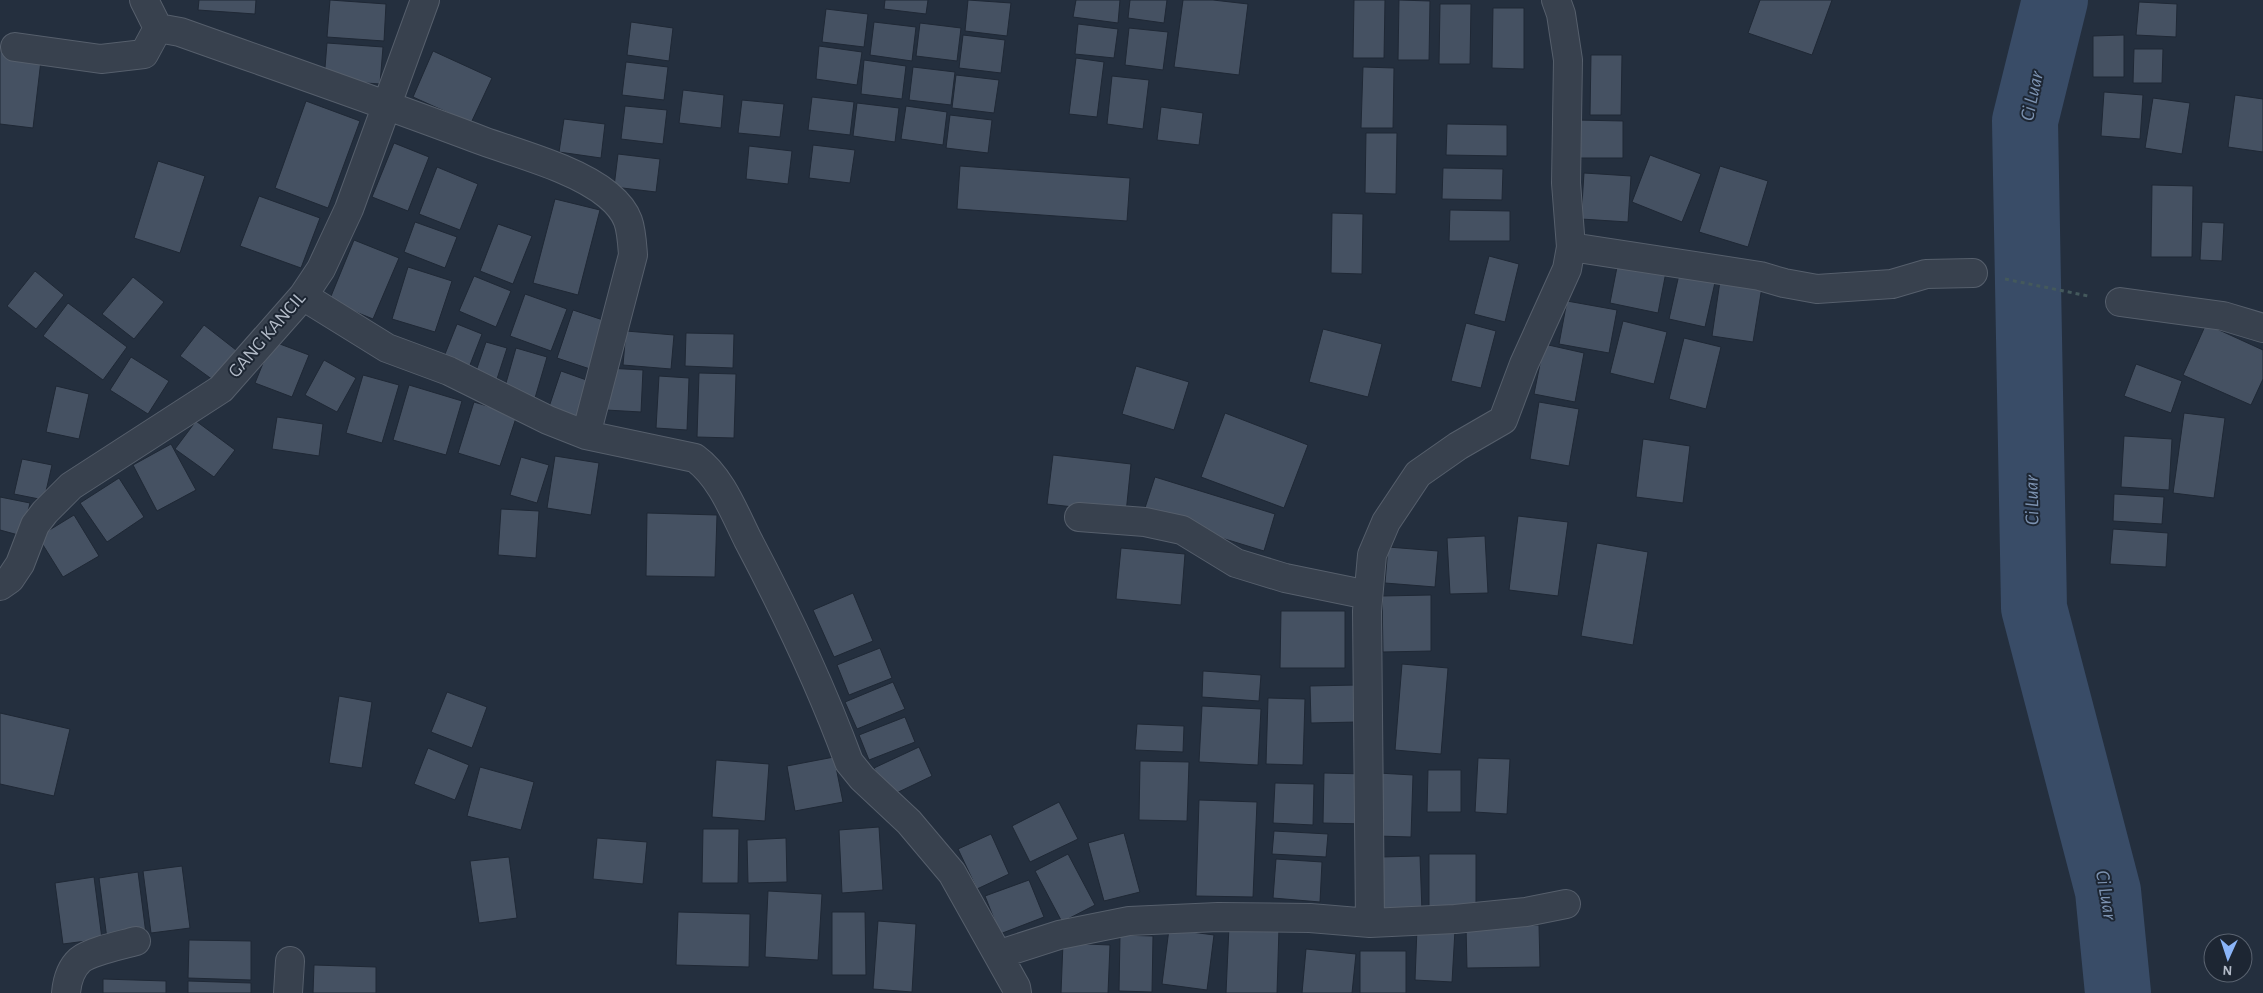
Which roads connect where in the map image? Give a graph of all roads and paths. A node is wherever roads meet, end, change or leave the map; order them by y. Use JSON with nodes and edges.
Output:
{"nodes":[{"id":1,"x":144,"y":0,"type":"edge"},
{"id":2,"x":426,"y":0,"type":"edge"},
{"id":3,"x":1556,"y":0,"type":"edge"},
{"id":4,"x":158,"y":28,"type":"junction"},
{"id":5,"x":15,"y":47,"type":"dead end"},
{"id":6,"x":387,"y":105,"type":"junction"},
{"id":7,"x":1572,"y":246,"type":"junction"},
{"id":8,"x":1973,"y":272,"type":"joint"},
{"id":9,"x":303,"y":296,"type":"junction"},
{"id":10,"x":2120,"y":302,"type":"joint"},
{"id":11,"x":2263,"y":328,"type":"edge"},
{"id":12,"x":586,"y":435,"type":"junction"},
{"id":13,"x":1079,"y":517,"type":"dead end"},
{"id":14,"x":0,"y":586,"type":"edge"},
{"id":15,"x":1368,"y":595,"type":"junction"},
{"id":16,"x":1566,"y":904,"type":"dead end"},
{"id":17,"x":1370,"y":923,"type":"junction"},
{"id":18,"x":136,"y":941,"type":"dead end"},
{"id":19,"x":1000,"y":954,"type":"junction"},
{"id":20,"x":290,"y":961,"type":"dead end"},
{"id":21,"x":66,"y":993,"type":"edge"},
{"id":22,"x":288,"y":993,"type":"edge"},
{"id":23,"x":1017,"y":993,"type":"edge"}],
"edges":[{"from":1,"to":4,"type":"street"},
{"from":2,"to":6,"type":"street","name":"GANG KANCIL"},
{"from":3,"to":7,"type":"street"},
{"from":4,"to":5,"type":"street"},
{"from":4,"to":6,"type":"street"},
{"from":6,"to":9,"type":"street","name":"GANG KANCIL"},
{"from":6,"to":12,"type":"street"},
{"from":7,"to":8,"type":"street"},
{"from":7,"to":15,"type":"street"},
{"from":8,"to":10,"type":"path"},
{"from":9,"to":12,"type":"street"},
{"from":9,"to":14,"type":"street","name":"GANG KANCIL"},
{"from":10,"to":11,"type":"street"},
{"from":12,"to":19,"type":"street"},
{"from":13,"to":15,"type":"street"},
{"from":15,"to":17,"type":"street"},
{"from":16,"to":17,"type":"street"},
{"from":17,"to":19,"type":"street"},
{"from":18,"to":21,"type":"street"},
{"from":19,"to":23,"type":"street"},
{"from":20,"to":22,"type":"street"}]}
